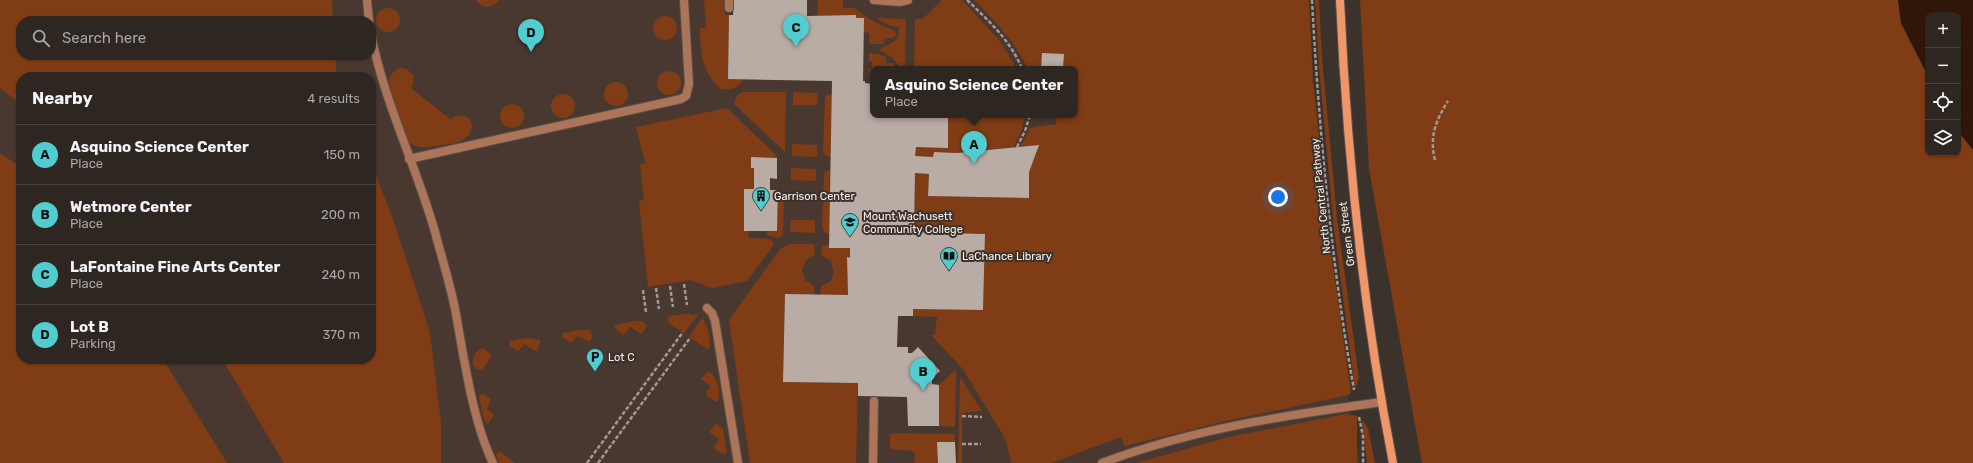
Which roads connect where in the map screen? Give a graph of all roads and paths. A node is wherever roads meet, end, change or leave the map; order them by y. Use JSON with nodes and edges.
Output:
{"nodes":[{"id":1,"x":367,"y":0,"type":"edge"},
{"id":2,"x":684,"y":0,"type":"edge"},
{"id":3,"x":874,"y":0,"type":"edge"},
{"id":4,"x":908,"y":0,"type":"edge"},
{"id":5,"x":967,"y":0,"type":"edge"},
{"id":6,"x":1312,"y":0,"type":"edge"},
{"id":7,"x":1340,"y":0,"type":"edge"},
{"id":8,"x":369,"y":16,"type":"edge"},
{"id":9,"x":376,"y":60,"type":"edge"},
{"id":10,"x":1021,"y":66,"type":"edge"},
{"id":11,"x":1448,"y":101,"type":"dead end"},
{"id":12,"x":1029,"y":118,"type":"edge"},
{"id":13,"x":1017,"y":147,"type":"dead end"},
{"id":14,"x":409,"y":159,"type":"junction"},
{"id":15,"x":1435,"y":160,"type":"dead end"},
{"id":16,"x":684,"y":284,"type":"dead end"},
{"id":17,"x":670,"y":286,"type":"dead end"},
{"id":18,"x":656,"y":288,"type":"dead end"},
{"id":19,"x":643,"y":290,"type":"dead end"},
{"id":20,"x":687,"y":305,"type":"dead end"},
{"id":21,"x":673,"y":307,"type":"dead end"},
{"id":22,"x":707,"y":308,"type":"dead end"},
{"id":23,"x":659,"y":309,"type":"dead end"},
{"id":24,"x":646,"y":312,"type":"dead end"},
{"id":25,"x":683,"y":332,"type":"dead end"},
{"id":26,"x":690,"y":338,"type":"dead end"},
{"id":27,"x":1354,"y":390,"type":"dead end"},
{"id":28,"x":874,"y":401,"type":"dead end"},
{"id":29,"x":1382,"y":402,"type":"junction"},
{"id":30,"x":962,"y":416,"type":"dead end"},
{"id":31,"x":982,"y":417,"type":"dead end"},
{"id":32,"x":1359,"y":417,"type":"dead end"},
{"id":33,"x":962,"y":444,"type":"dead end"},
{"id":34,"x":981,"y":444,"type":"dead end"},
{"id":35,"x":493,"y":463,"type":"edge"},
{"id":36,"x":588,"y":463,"type":"edge"},
{"id":37,"x":598,"y":463,"type":"edge"},
{"id":38,"x":738,"y":463,"type":"edge"},
{"id":39,"x":873,"y":463,"type":"edge"},
{"id":40,"x":1102,"y":463,"type":"edge"},
{"id":41,"x":1364,"y":463,"type":"edge"},
{"id":42,"x":1393,"y":463,"type":"edge"}],
"edges":[{"from":1,"to":8,"type":"lane"},
{"from":2,"to":14,"type":"lane"},
{"from":3,"to":4,"type":"lane"},
{"from":5,"to":10,"type":"path"},
{"from":6,"to":27,"type":"path","name":"North Central Pathway"},
{"from":7,"to":29,"type":"street","name":"Green Street"},
{"from":9,"to":14,"type":"lane"},
{"from":11,"to":15,"type":"path"},
{"from":12,"to":13,"type":"path"},
{"from":14,"to":35,"type":"lane"},
{"from":16,"to":20,"type":"path"},
{"from":17,"to":21,"type":"path"},
{"from":18,"to":23,"type":"path"},
{"from":19,"to":24,"type":"path"},
{"from":22,"to":38,"type":"lane"},
{"from":25,"to":36,"type":"path"},
{"from":26,"to":37,"type":"path"},
{"from":28,"to":39,"type":"lane"},
{"from":29,"to":40,"type":"lane"},
{"from":29,"to":42,"type":"street","name":"Green Street"},
{"from":30,"to":31,"type":"path"},
{"from":32,"to":41,"type":"path"},
{"from":33,"to":34,"type":"path"}]}
